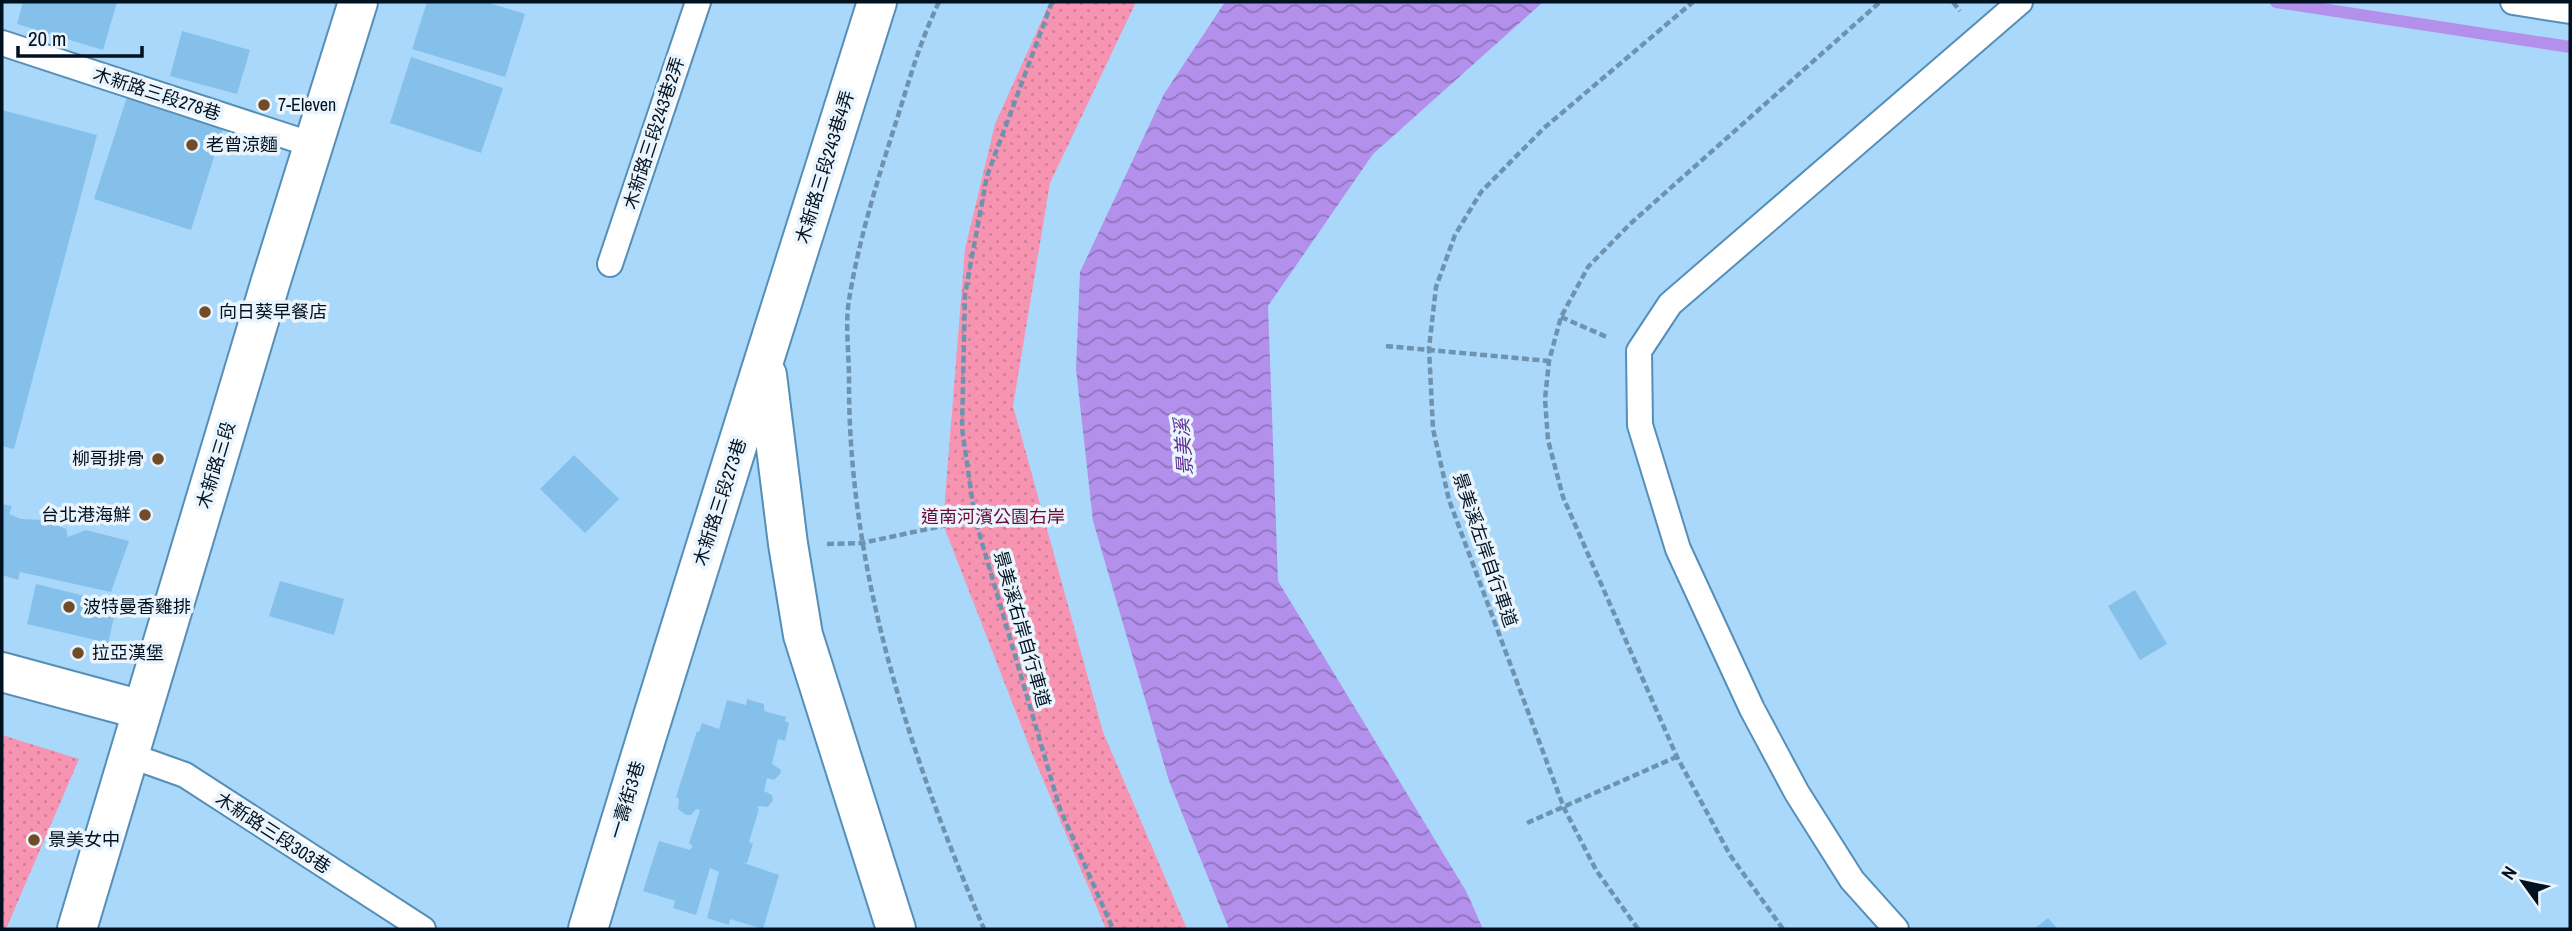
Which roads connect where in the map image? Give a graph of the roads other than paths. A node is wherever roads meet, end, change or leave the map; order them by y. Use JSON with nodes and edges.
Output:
{"nodes":[{"id":1,"x":358,"y":2,"type":"edge"},
{"id":2,"x":698,"y":2,"type":"edge"},
{"id":3,"x":877,"y":2,"type":"edge"},
{"id":4,"x":2020,"y":2,"type":"edge"},
{"id":5,"x":2513,"y":2,"type":"edge"},
{"id":6,"x":2570,"y":11,"type":"edge"},
{"id":7,"x":2,"y":43,"type":"edge"},
{"id":8,"x":313,"y":145,"type":"junction"},
{"id":9,"x":610,"y":264,"type":"dead end"},
{"id":10,"x":769,"y":348,"type":"junction"},
{"id":11,"x":666,"y":671,"type":"joint"},
{"id":12,"x":2,"y":673,"type":"edge"},
{"id":13,"x":142,"y":710,"type":"junction"},
{"id":14,"x":129,"y":755,"type":"junction"},
{"id":15,"x":414,"y":927,"type":"edge"},
{"id":16,"x":77,"y":929,"type":"edge"},
{"id":17,"x":588,"y":929,"type":"edge"},
{"id":18,"x":897,"y":929,"type":"edge"},
{"id":19,"x":1896,"y":929,"type":"edge"}],
"edges":[{"from":1,"to":8,"type":"street","name":"木新路三段"},
{"from":2,"to":9,"type":"lane","name":"木新路三段243巷2弄"},
{"from":3,"to":10,"type":"street","name":"木新路三段243巷4弄"},
{"from":4,"to":19,"type":"lane"},
{"from":5,"to":6,"type":"lane"},
{"from":7,"to":8,"type":"lane","name":"木新路三段278巷"},
{"from":8,"to":13,"type":"street","name":"木新路三段"},
{"from":10,"to":11,"type":"street","name":"木新路三段273巷"},
{"from":10,"to":18,"type":"street"},
{"from":11,"to":17,"type":"street","name":"一壽街3巷"},
{"from":12,"to":13,"type":"street"},
{"from":13,"to":14,"type":"street","name":"木新路三段"},
{"from":14,"to":15,"type":"lane","name":"木新路三段303巷"},
{"from":14,"to":16,"type":"street","name":"木新路三段"}]}
